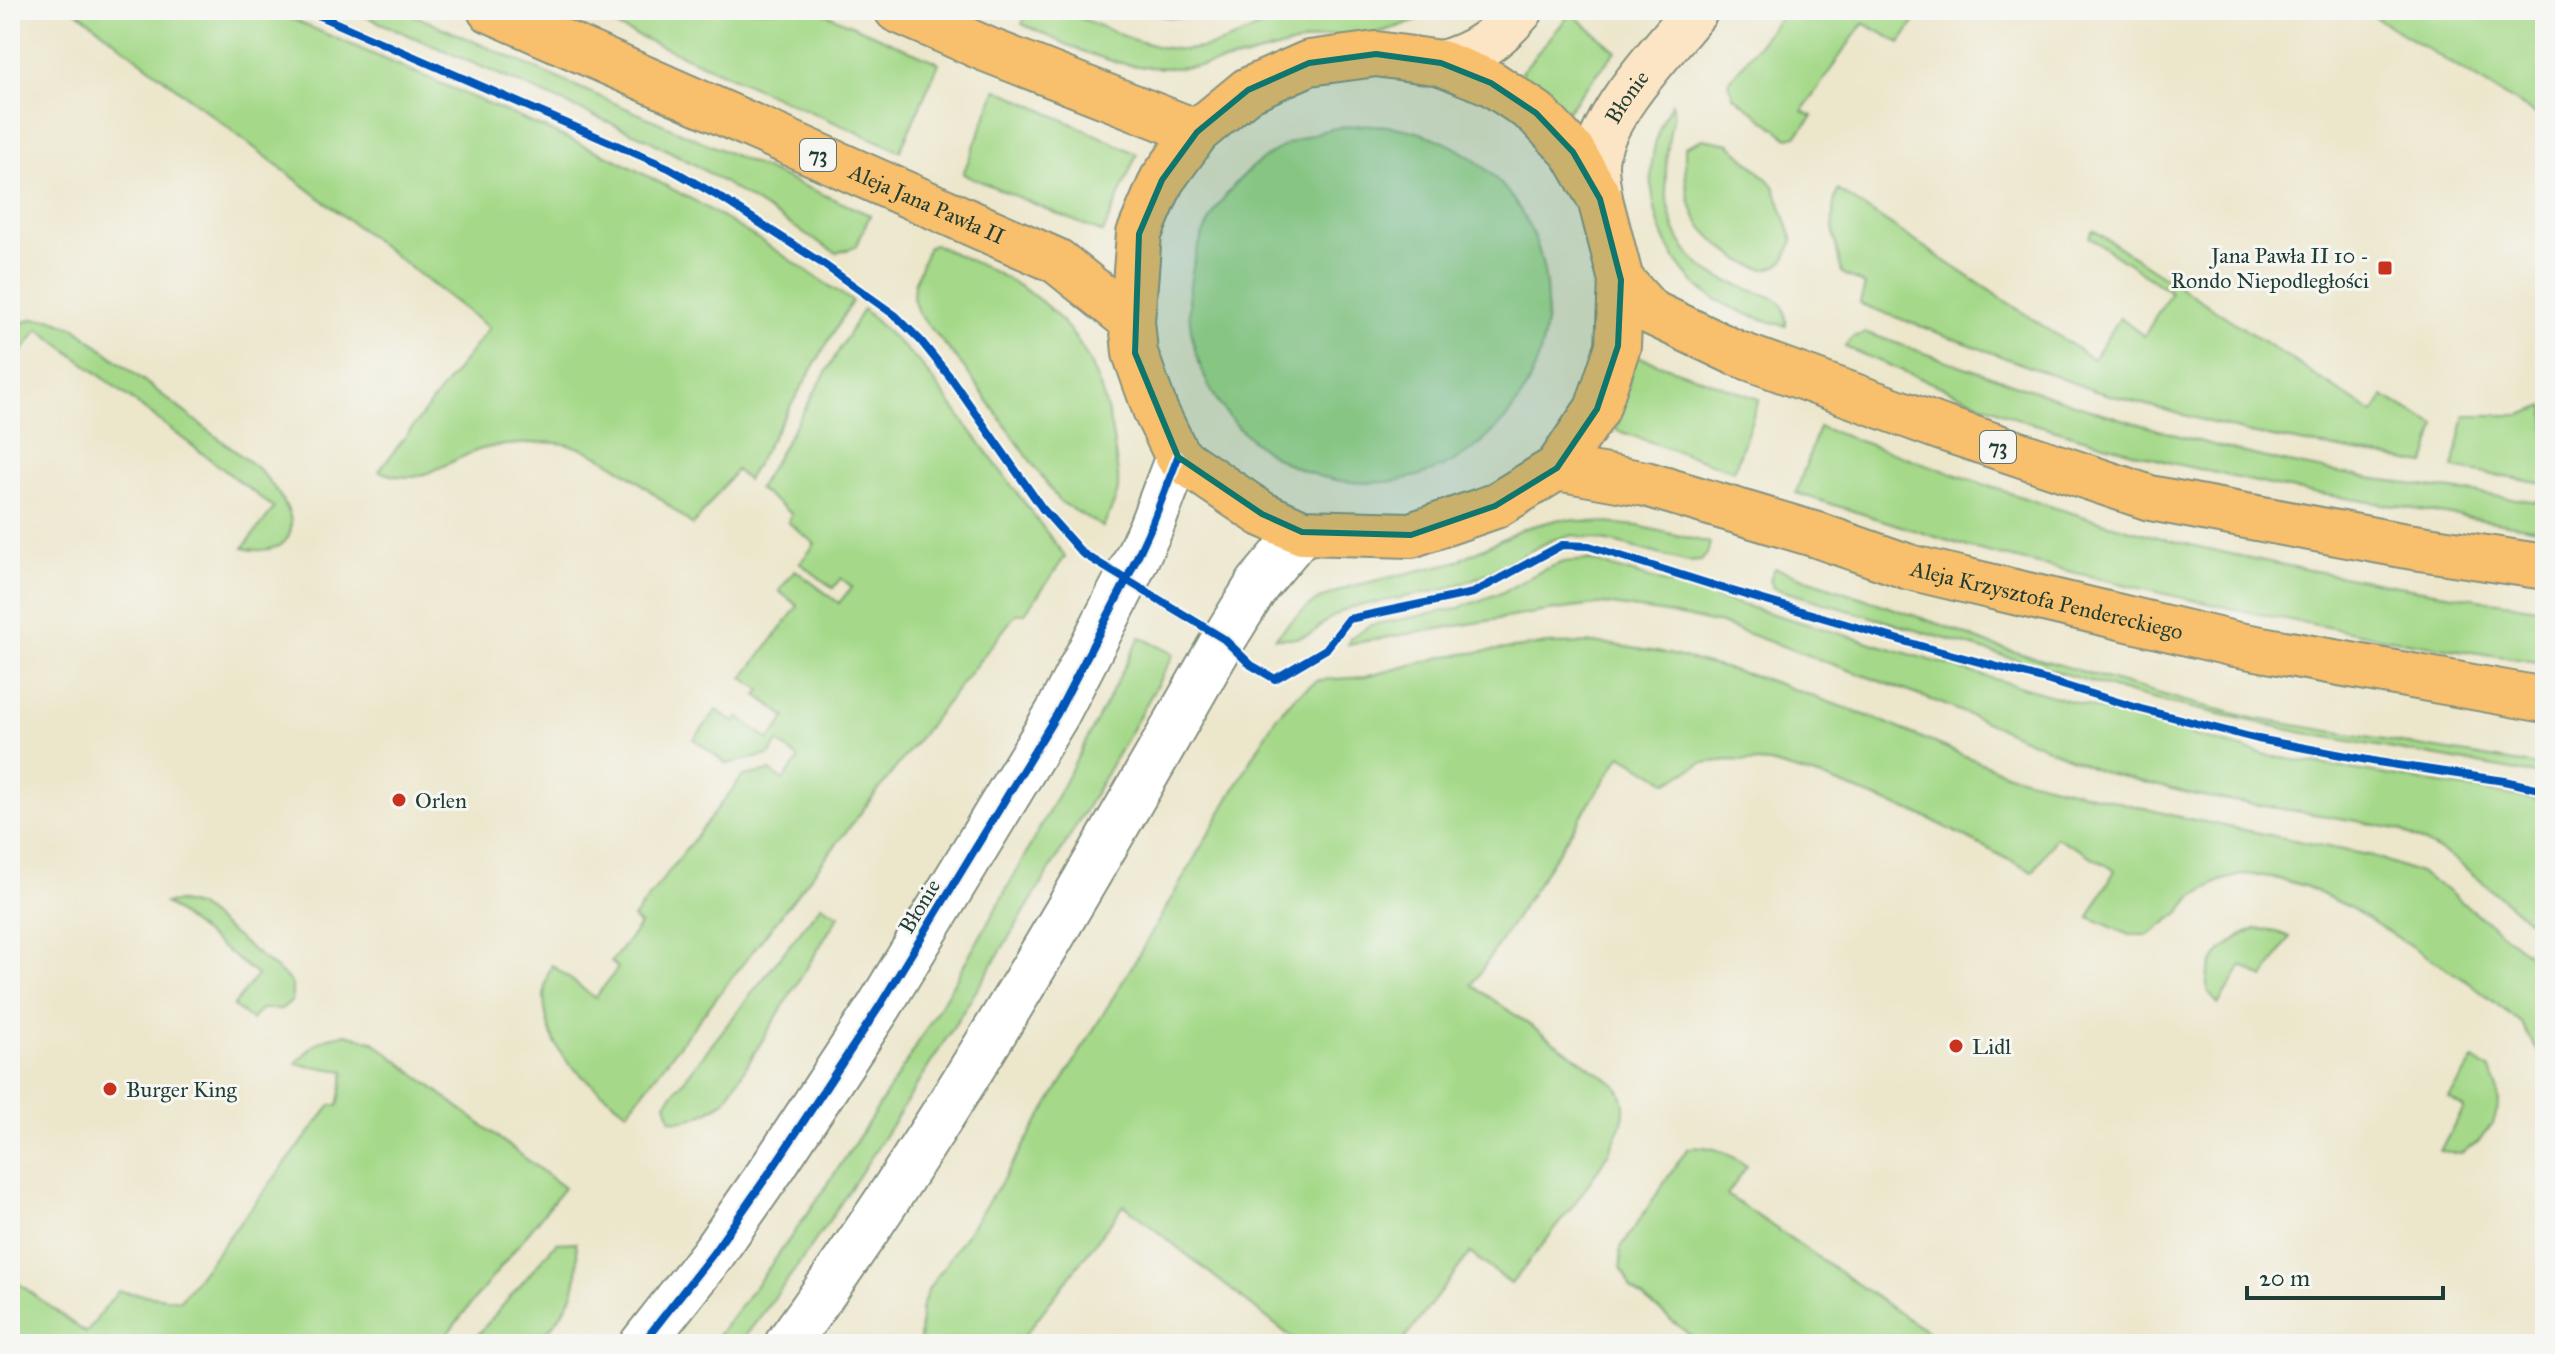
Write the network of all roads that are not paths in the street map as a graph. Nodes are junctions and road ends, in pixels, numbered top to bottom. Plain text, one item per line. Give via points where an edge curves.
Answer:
1 (490, 10) edge
2 (897, 10) edge
3 (1521, 10) edge
4 (1696, 10) edge
5 (1441, 63) junction
6 (1197, 132) junction
7 (1600, 199) junction
8 (1621, 280) junction
9 (1132, 321) junction
10 (1178, 457) junction
11 (1557, 468) junction
12 (1302, 532) junction
13 (2545, 567) edge
14 (2545, 700) edge
15 (642, 1344) edge
16 (787, 1344) edge

1 - 9 main road, Aleja Jana Pawła II / 73 via 1057,261
2 - 6 main road
3 - 5 main road via 1474,52
4 - 7 main road, Błonie via 1605,128 1595,158
5 - 6 main road, 73 via 1376,54 1309,63 1248,90
5 - 7 main road, 73 via 1491,83 1536,113 1573,152
6 - 9 main road, 73 via 1162,180 1139,234
7 - 8 main road, 73
8 - 11 main road, 73 via 1618,346 1597,409
8 - 13 main road, 73 via 1650,312 1736,353 2150,498
9 - 10 main road, 73 via 1135,353
10 - 12 main road, 73 via 1262,514
10 - 15 street, Błonie via 1127,579 1049,727 879,1007 712,1255
11 - 12 main road, 73 via 1495,506 1411,535
11 - 14 main road, Aleja Krzysztofa Pendereckiego via 1646,484 1909,567 2203,637
12 - 16 street via 1258,584 1224,639 908,1171

